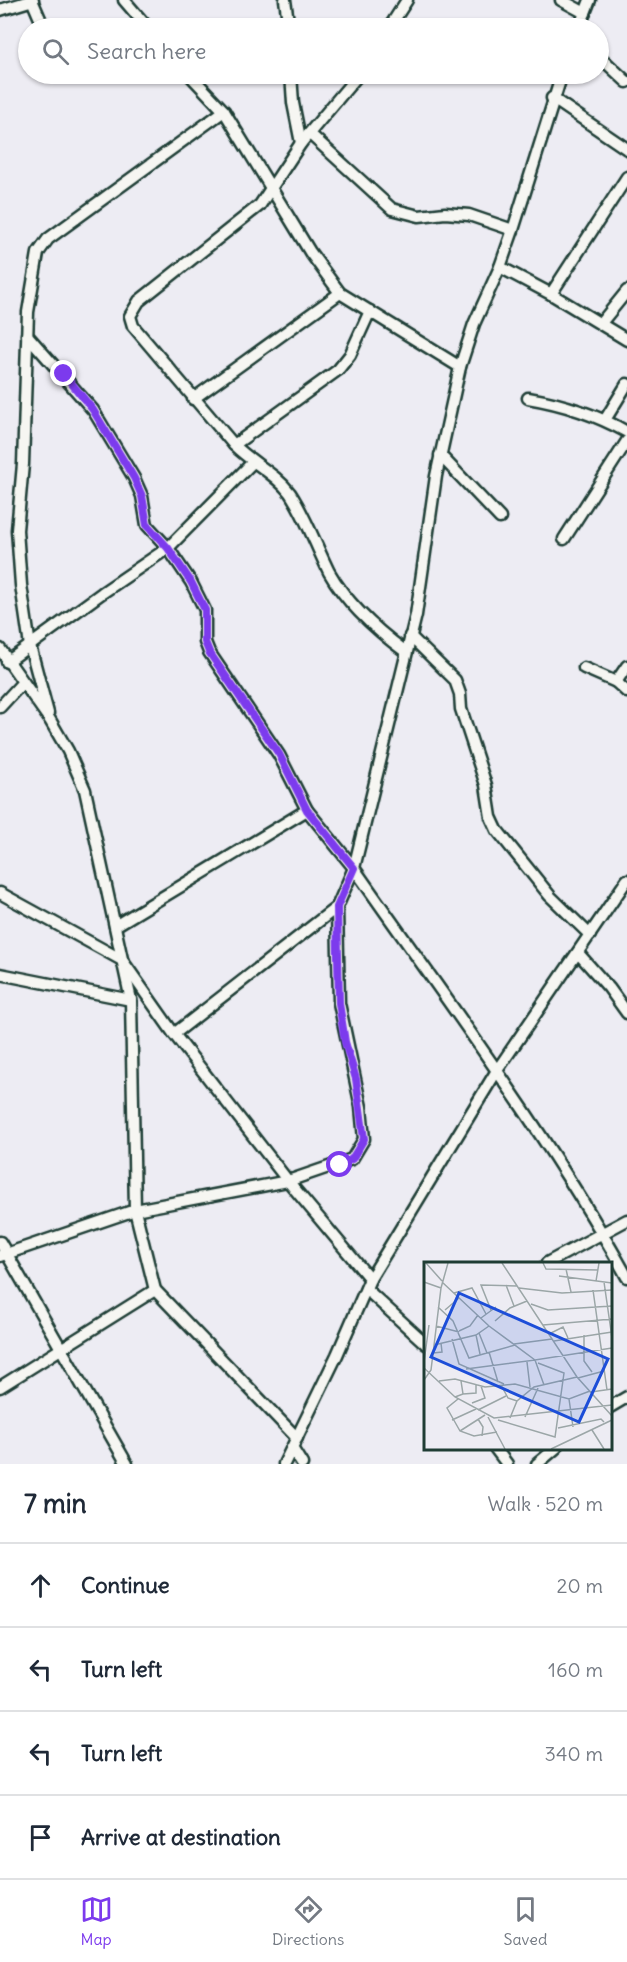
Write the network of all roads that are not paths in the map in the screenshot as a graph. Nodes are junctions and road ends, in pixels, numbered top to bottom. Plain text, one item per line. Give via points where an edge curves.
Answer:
1 (32, 0) edge
2 (124, 0) edge
3 (285, 0) edge
4 (407, 0) edge
5 (561, 0) edge
6 (590, 0) edge
7 (0, 10) edge
8 (585, 13) junction
9 (40, 18) edge
10 (139, 18) edge
11 (288, 18) edge
12 (395, 18) edge
13 (583, 18) edge
14 (609, 66) edge
15 (627, 82) edge
16 (198, 84) edge
17 (292, 84) edge
18 (351, 84) edge
19 (558, 84) edge
20 (552, 98) junction
21 (224, 111) junction
22 (310, 134) junction
23 (301, 143) junction
24 (627, 149) edge
25 (627, 177) edge
26 (271, 187) junction
27 (513, 230) junction
28 (500, 267) junction
29 (627, 291) edge
30 (340, 293) junction
31 (551, 294) junction
32 (370, 311) junction
33 (601, 323) junction
34 (27, 335) junction
35 (627, 340) edge
36 (460, 367) junction
37 (627, 384) edge
38 (528, 398) dead end
39 (193, 399) junction
40 (605, 420) junction
41 (627, 432) edge
42 (627, 441) edge
43 (234, 445) junction
44 (440, 455) junction
45 (252, 463) junction
46 (500, 518) dead end
47 (564, 539) dead end
48 (168, 548) junction
49 (410, 636) junction
50 (30, 646) junction
51 (0, 649) edge
52 (406, 652) junction
53 (7, 662) junction
54 (627, 666) edge
55 (584, 668) dead end
56 (23, 682) junction
57 (616, 682) junction
58 (627, 692) edge
59 (0, 707) edge
60 (50, 720) junction
61 (307, 810) junction
62 (354, 868) junction
63 (625, 886) edge
64 (0, 893) edge
65 (337, 907) junction
66 (115, 926) junction
67 (590, 935) junction
68 (578, 953) junction
69 (122, 960) junction
70 (0, 974) edge
71 (131, 1000) junction
72 (627, 1013) edge
73 (174, 1034) junction
74 (496, 1072) junction
75 (288, 1181) junction
76 (135, 1210) junction
77 (627, 1221) edge
78 (602, 1232) junction
79 (0, 1242) edge
80 (3, 1255) edge
81 (549, 1262) edge
82 (627, 1277) edge
83 (368, 1284) junction
84 (154, 1290) junction
85 (424, 1342) edge
86 (61, 1349) junction
87 (0, 1387) edge
88 (627, 1397) edge
89 (612, 1406) edge
90 (294, 1443) junction
91 (496, 1449) edge
92 (555, 1449) edge
93 (128, 1464) edge
94 (284, 1464) edge
95 (302, 1464) edge
96 (507, 1464) edge
97 (537, 1464) edge

1 - 7 street
1 - 9 street
2 - 10 street
3 - 11 street
4 - 12 street
5 - 8 street
6 - 8 street
8 - 13 street
14 - 15 street
16 - 21 street
17 - 23 street
18 - 22 street
19 - 20 street
20 - 24 street
20 - 27 street
21 - 26 street
21 - 34 street via 48,239 38,253
22 - 23 street
22 - 27 street via 392,209 419,216 469,215
23 - 26 street
25 - 31 street
26 - 30 street
26 - 39 street via 244,221 132,309 133,326
27 - 28 street
28 - 31 street
28 - 36 street
29 - 33 street
30 - 32 street
30 - 39 street
31 - 33 street
32 - 36 street
32 - 43 street via 350,355 338,370
33 - 35 street
34 - 48 street via 93,410 140,489 147,525
34 - 50 street via 17,530
36 - 44 street
37 - 40 street
38 - 40 street via 566,405
39 - 43 street
40 - 41 street
42 - 47 street
43 - 45 street
44 - 46 street
44 - 49 street
45 - 48 street
45 - 52 street via 273,474 290,493 331,574 359,611
48 - 50 street
48 - 61 street via 205,610 205,642 209,652 279,754
49 - 52 street
49 - 67 street via 454,680 497,830 550,896
50 - 53 street
50 - 60 street
51 - 53 street
52 - 62 street
53 - 56 street
54 - 57 street
55 - 57 street
56 - 59 street
56 - 60 street
57 - 58 street
60 - 66 street via 84,790
61 - 62 street
61 - 66 street
62 - 65 street
62 - 74 street
63 - 67 street
64 - 69 street
65 - 73 street
65 - 75 street via 339,1003 364,1139 352,1159
66 - 69 street
67 - 68 street
68 - 72 street
68 - 74 street
69 - 71 street
69 - 73 street
70 - 71 street
71 - 76 street
73 - 75 street
74 - 78 street
74 - 83 street
75 - 76 street
75 - 83 street
76 - 80 street
76 - 84 street
77 - 78 street
78 - 81 street
78 - 82 street
79 - 80 street
80 - 86 street
83 - 85 street
83 - 90 street
84 - 86 street
84 - 90 street
86 - 87 street
86 - 93 street
88 - 89 street
90 - 94 street
90 - 95 street
91 - 96 street
92 - 97 street

